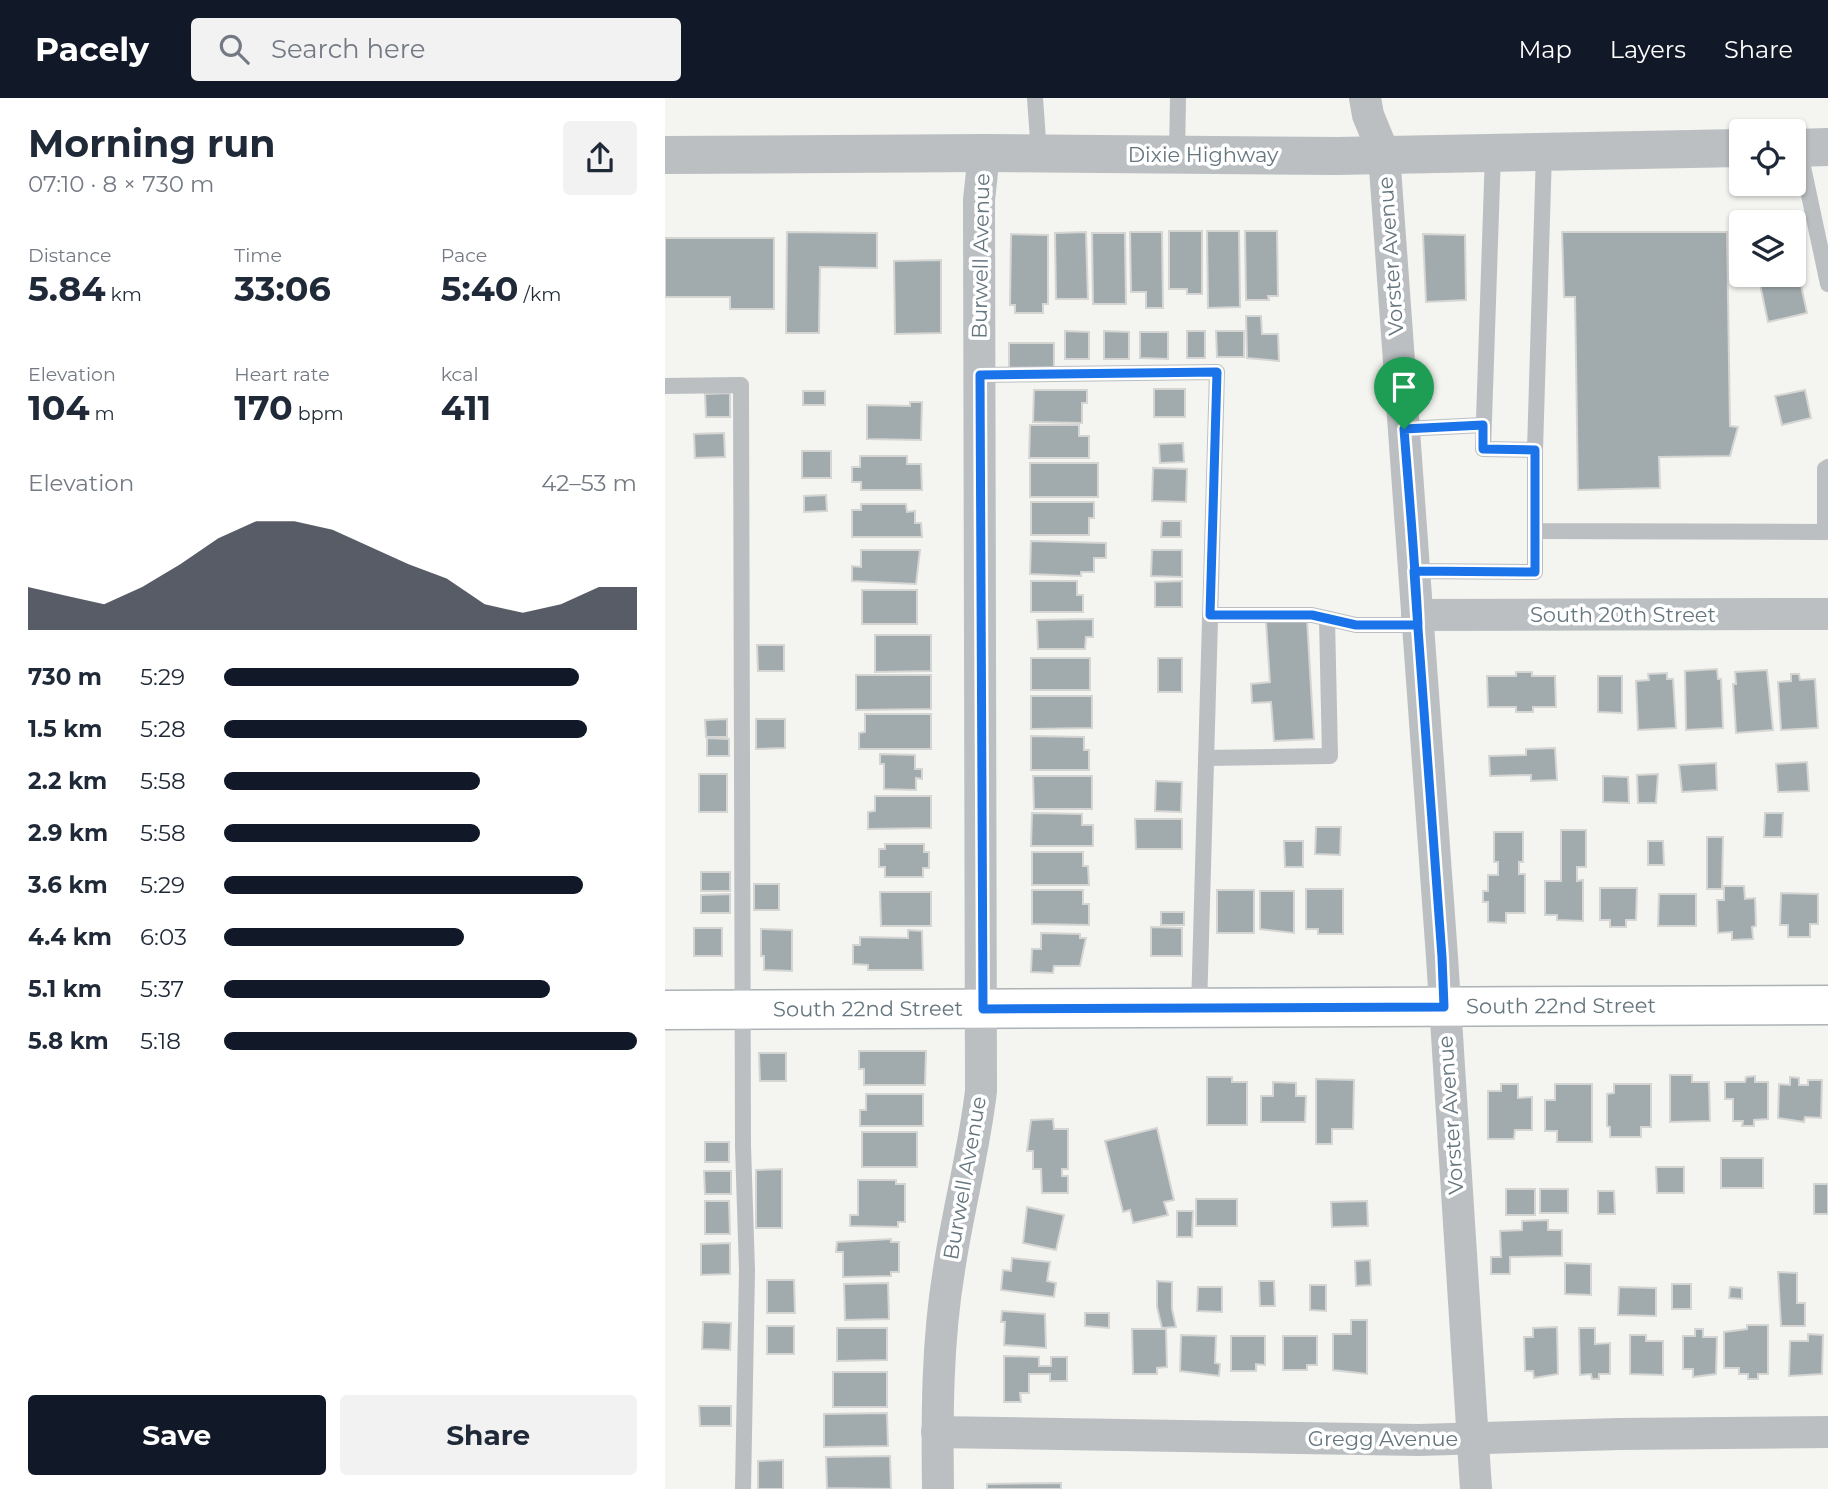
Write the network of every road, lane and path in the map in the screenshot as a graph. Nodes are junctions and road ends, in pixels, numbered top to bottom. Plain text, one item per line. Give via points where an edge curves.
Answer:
1 (1035, 98) edge
2 (1178, 98) edge
3 (1365, 98) edge
4 (1729, 148) edge
5 (1807, 148) edge
6 (1544, 150) junction
7 (1493, 151) junction
8 (984, 153) junction
9 (1039, 154) junction
10 (1384, 154) junction
11 (665, 155) edge
12 (1177, 155) junction
13 (1828, 284) edge
14 (980, 375) junction
15 (665, 386) edge
16 (1483, 425) junction
17 (1404, 429) junction
18 (1535, 450) junction
19 (1828, 467) edge
20 (1535, 531) junction
21 (1414, 571) junction
22 (1828, 614) edge
23 (1210, 615) junction
24 (1327, 619) junction
25 (1418, 620) junction
26 (1206, 758) junction
27 (1828, 1005) edge
28 (1444, 1007) junction
29 (983, 1009) junction
30 (1199, 1009) junction
31 (665, 1010) edge
32 (744, 1010) junction
33 (937, 1432) junction
34 (1828, 1432) edge
35 (1472, 1440) junction
36 (743, 1489) edge
37 (938, 1489) edge
38 (1476, 1489) edge

1 - 9 lane
2 - 12 lane
3 - 10 street, Vorster Avenue
4 - 6 street, Dixie Highway
5 - 13 lane
6 - 7 street, Dixie Highway
6 - 18 lane
7 - 10 street, Dixie Highway
7 - 16 lane
8 - 9 street, Dixie Highway
8 - 11 street, Dixie Highway
8 - 14 street, Burwell Avenue via 979,200
9 - 12 street, Dixie Highway
10 - 12 street, Dixie Highway
10 - 17 street, Vorster Avenue
14 - 23 lane via 1217,372
14 - 29 street, Burwell Avenue
15 - 32 lane via 741,385
16 - 17 lane
16 - 18 lane via 1483,449
17 - 21 street, Vorster Avenue
18 - 20 lane
19 - 20 lane via 1825,532
20 - 21 lane via 1535,572
21 - 25 street, Vorster Avenue
22 - 25 street, South 20th Street
23 - 24 lane
23 - 26 lane
24 - 25 lane via 1356,625
24 - 26 lane via 1330,757
25 - 28 street, Vorster Avenue
26 - 30 lane
27 - 28 main road, South 22nd Street
28 - 30 main road, South 22nd Street
28 - 35 street, Vorster Avenue
29 - 30 main road, South 22nd Street
29 - 32 main road, South 22nd Street
29 - 33 street, Burwell Avenue via 981,1091 949,1269 939,1356
31 - 32 main road, South 22nd Street
32 - 36 lane via 747,1270
33 - 35 street, Gregg Avenue
33 - 37 street, Burwell Avenue
34 - 35 street, Gregg Avenue
35 - 38 street, Vorster Avenue

